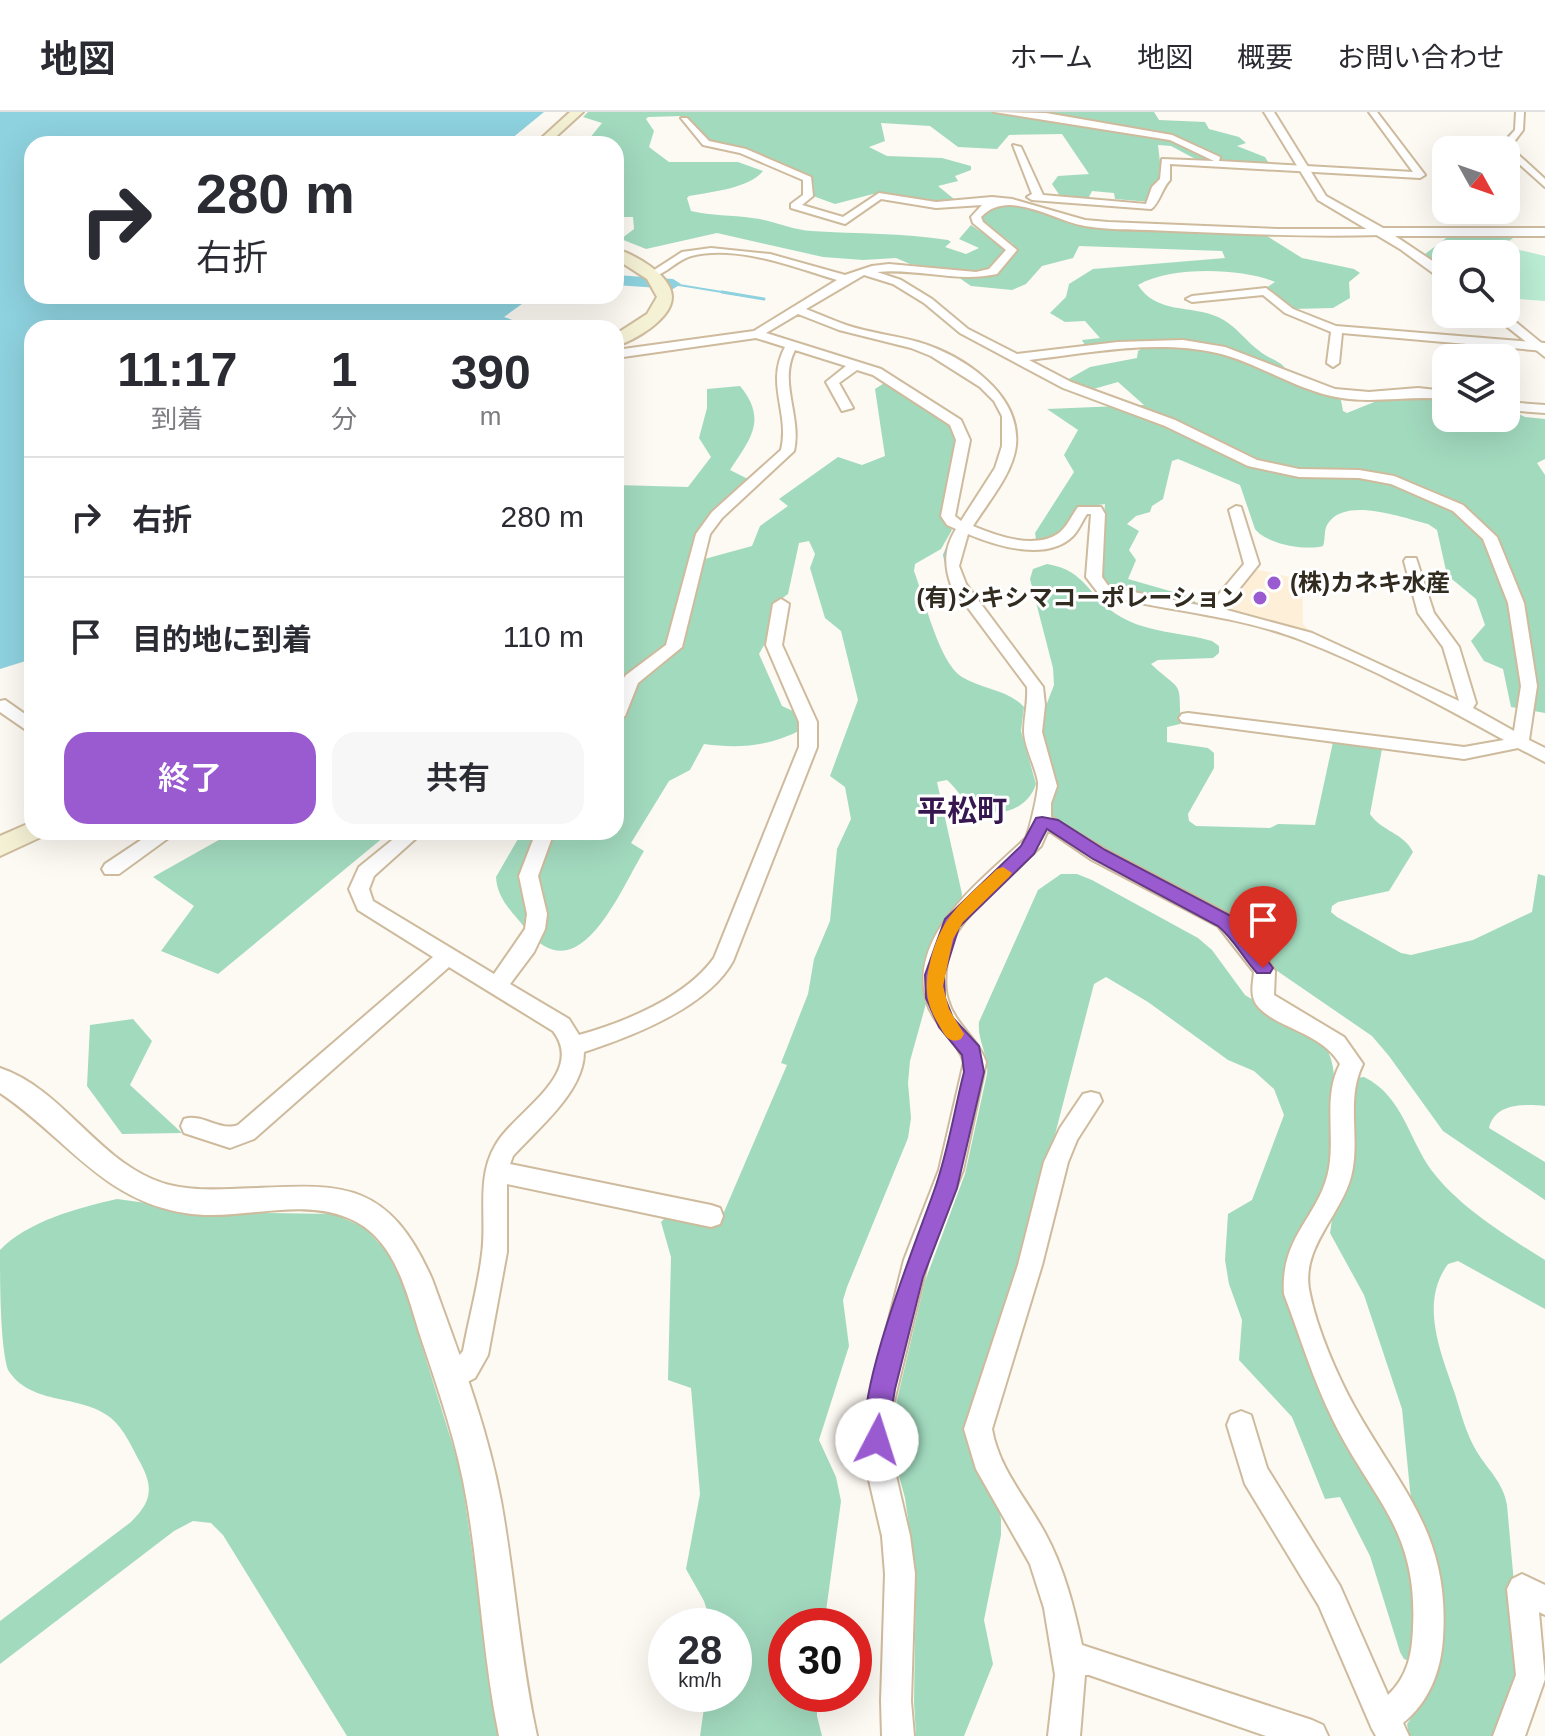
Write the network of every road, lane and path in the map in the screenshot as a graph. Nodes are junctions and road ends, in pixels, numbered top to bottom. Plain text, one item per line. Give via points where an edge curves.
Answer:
1 (577, 112) edge
2 (998, 112) edge
3 (1269, 112) edge
4 (1373, 112) edge
5 (1520, 112) edge
6 (684, 120) dead end
7 (550, 136) edge
8 (1016, 147) dead end
9 (1302, 169) junction
10 (1545, 184) edge
11 (1039, 198) junction
12 (1014, 200) junction
13 (1380, 232) junction
14 (1545, 232) edge
15 (624, 258) edge
16 (1432, 266) edge
17 (864, 271) junction
18 (846, 279) junction
19 (659, 280) junction
20 (1192, 299) dead end
21 (799, 310) junction
22 (1516, 328) edge
23 (1337, 329) junction
24 (757, 334) junction
25 (624, 336) edge
26 (791, 347) junction
27 (1543, 349) edge
28 (624, 353) edge
29 (1015, 358) junction
30 (1333, 363) dead end
31 (855, 365) junction
32 (1432, 394) edge
33 (1520, 407) edge
34 (847, 408) dead end
35 (1545, 409) edge
36 (1236, 510) dead end
37 (965, 529) junction
38 (1411, 561) dead end
39 (781, 604) dead end
40 (1215, 612) junction
41 (624, 692) edge
42 (3, 699) edge
43 (1463, 710) junction
44 (1188, 718) dead end
45 (24, 720) edge
46 (1517, 740) junction
47 (1545, 756) edge
48 (1042, 822) junction
49 (24, 835) edge
50 (156, 840) edge
51 (404, 840) edge
52 (541, 840) edge
53 (0, 847) edge
54 (112, 869) dead end
55 (448, 956) junction
56 (496, 985) junction
57 (573, 1045) junction
58 (0, 1079) edge
59 (1091, 1101) dead end
60 (192, 1126) dead end
61 (496, 1171) junction
62 (711, 1216) dead end
63 (450, 1378) junction
64 (1241, 1425) dead end
65 (1545, 1600) edge
66 (1069, 1660) junction
67 (1388, 1727) edge
68 (518, 1736) edge
69 (898, 1736) edge
70 (1064, 1736) edge
71 (1312, 1736) edge
72 (1509, 1736) edge

1 - 7 main road
2 - 9 street via 1161,135 1215,158
3 - 9 street
4 - 9 street via 1420,175
5 - 10 street via 1519,130 1505,147
6 - 12 street via 706,143 745,151 808,179 808,196 795,206 829,218 845,221 879,196 942,206
8 - 11 street
9 - 11 street via 1165,161 1165,180 1147,207
9 - 13 street via 1324,200
11 - 12 street
12 - 13 street via 1084,223 1276,233
12 - 17 street via 989,206 976,217 1011,247 993,272 899,266
13 - 14 street
13 - 16 street
15 - 19 main road
17 - 18 street
17 - 29 street via 897,282 964,331
18 - 19 street via 749,253 686,255
18 - 21 street
19 - 25 main road via 663,303 658,313
20 - 23 street via 1266,291 1289,311
21 - 24 street
21 - 37 street via 843,328 926,349 974,377 999,399 1010,424 1006,457
22 - 27 street
23 - 27 street
23 - 30 street
24 - 26 street
24 - 28 street
26 - 31 street
26 - 41 street via 780,386 791,435 787,451 703,534 677,642
29 - 32 street via 1183,344 1221,350 1333,393
29 - 46 street via 1253,463 1299,473 1394,480 1443,499 1471,517 1490,537 1519,616 1529,686 1522,737
31 - 34 street via 832,382
31 - 37 street via 883,375 960,428 963,440 948,516
33 - 35 street
36 - 40 street via 1252,564
37 - 40 street via 1041,544 1064,536 1083,510 1096,510 1098,586 1120,596
37 - 48 street via 952,556 954,576 1035,687 1033,732 1048,786
38 - 43 street via 1426,613 1453,654 1468,703
39 - 57 street via 774,645 808,722 808,747 723,961 700,988
40 - 43 street via 1314,639
42 - 45 street
43 - 46 street
44 - 46 street via 1464,753
46 - 47 street
48 - 67 street via 1231,926 1265,971 1265,1000 1340,1045 1352,1064 1344,1078 1344,1138 1337,1181 1300,1249 1294,1278 1343,1412 1402,1509 1426,1571 1424,1666
48 - 69 street via 1028,849 951,924 935,975 940,1010 975,1062 951,1170 916,1260 878,1414 880,1467 900,1574
49 - 53 main road
50 - 54 street
51 - 55 street via 366,872 360,898
52 - 56 street via 528,877 536,930
55 - 56 street
55 - 60 street via 239,1137
56 - 57 street via 561,1025
57 - 61 street via 566,1077 504,1150
58 - 63 street via 43,1109 115,1175 150,1193 193,1202 339,1202 375,1217 409,1261
59 - 66 street via 1056,1162 978,1429 986,1460 1043,1559
61 - 62 street
61 - 63 street via 496,1238 475,1355 466,1369
63 - 68 street via 483,1499
64 - 67 street via 1255,1474 1330,1596
65 - 72 street via 1522,1589 1531,1675
66 - 70 street
66 - 71 street via 1089,1660

